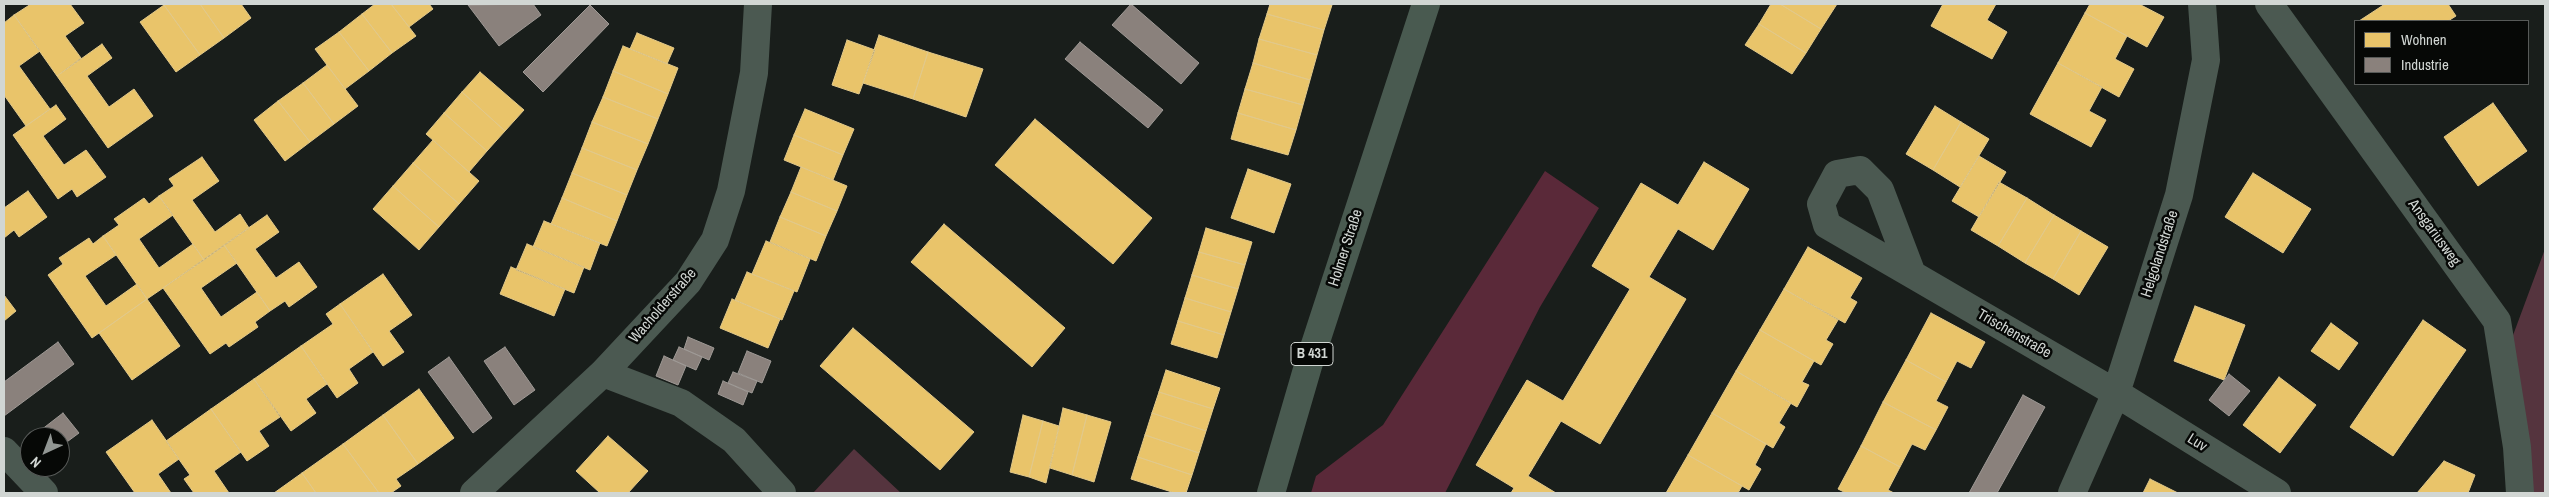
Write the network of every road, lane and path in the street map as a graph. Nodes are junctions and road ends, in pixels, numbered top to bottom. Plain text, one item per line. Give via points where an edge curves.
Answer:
1 (758, 4) edge
2 (1426, 4) edge
3 (2202, 4) edge
4 (2269, 4) edge
5 (1912, 274) dead end
6 (603, 373) junction
7 (2116, 393) junction
8 (4, 451) edge
9 (44, 493) edge
10 (474, 493) edge
11 (782, 493) edge
12 (1271, 493) edge
13 (2072, 493) edge
14 (2278, 493) edge
15 (2520, 493) edge

1 - 6 street, Wacholderstraße via 754,73 732,191 715,240 688,282
2 - 12 main road, Holmer Straße / B 431 via 1308,366
3 - 7 street, Helgolandstraße via 2206,60 2179,194
4 - 15 street, Ansgariusweg via 2497,321 2518,447
5 - 7 street, Trischenstraße
6 - 10 street, Wacholderstraße
6 - 11 street via 681,403 734,440
7 - 13 street, Helgolandstraße
7 - 14 street, Luv
8 - 9 street

